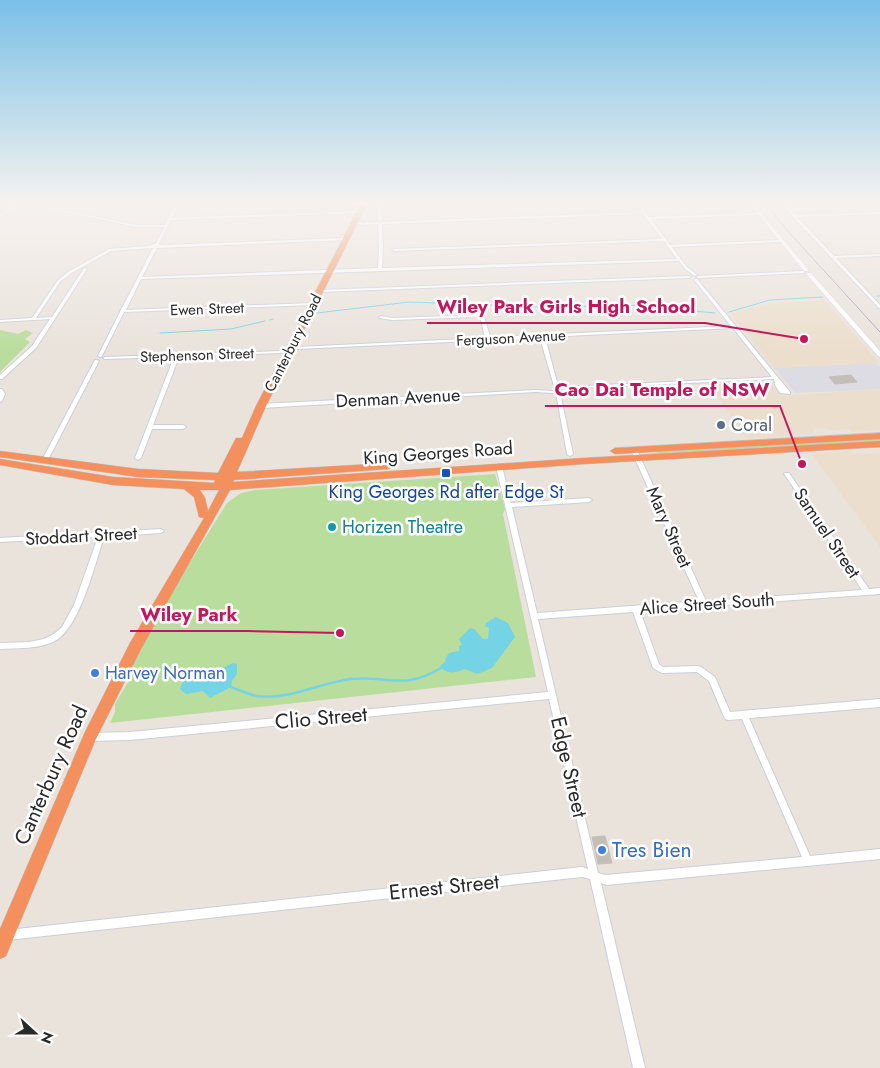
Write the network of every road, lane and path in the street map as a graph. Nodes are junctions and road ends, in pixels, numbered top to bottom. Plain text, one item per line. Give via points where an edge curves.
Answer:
1 (108, 252) edge
2 (153, 252) edge
3 (339, 252) edge
4 (380, 252) edge
5 (674, 252) edge
6 (789, 252) edge
7 (829, 252) edge
8 (880, 255) edge
9 (834, 257) junction
10 (680, 260) junction
11 (83, 267) junction
12 (380, 270) junction
13 (329, 271) junction
14 (806, 272) junction
15 (694, 277) junction
16 (140, 278) junction
17 (319, 291) junction
18 (311, 306) junction
19 (880, 307) edge
20 (122, 312) junction
21 (381, 317) dead end
22 (53, 318) junction
23 (32, 319) junction
24 (0, 321) edge
25 (734, 327) junction
26 (542, 336) junction
27 (488, 339) junction
28 (289, 350) junction
29 (880, 355) edge
30 (177, 356) junction
31 (101, 358) junction
32 (0, 378) edge
33 (556, 387) junction
34 (0, 390) edge
35 (0, 400) edge
36 (261, 406) junction
37 (151, 427) junction
38 (183, 427) dead end
39 (249, 431) junction
40 (880, 436) edge
41 (880, 444) edge
42 (0, 454) edge
43 (570, 454) junction
44 (636, 454) junction
45 (231, 456) junction
46 (138, 458) dead end
47 (45, 460) junction
48 (0, 462) edge
49 (499, 466) junction
50 (160, 474) junction
51 (787, 474) dead end
52 (267, 479) junction
53 (224, 482) junction
54 (184, 486) junction
55 (589, 500) dead end
56 (508, 505) junction
57 (216, 508) junction
58 (204, 514) junction
59 (161, 531) dead end
60 (102, 534) junction
61 (0, 540) edge
62 (880, 591) edge
63 (867, 592) junction
64 (704, 604) junction
65 (636, 609) junction
66 (534, 616) junction
67 (0, 646) edge
68 (135, 647) junction
69 (552, 694) junction
70 (880, 703) edge
71 (744, 714) junction
72 (90, 737) junction
73 (880, 854) edge
74 (808, 861) junction
75 (594, 877) junction
76 (3, 943) edge
77 (639, 1068) edge

1 - 11 street
2 - 16 street
3 - 13 highway, Canterbury Road
4 - 12 street
5 - 10 street
6 - 14 street
7 - 9 street
8 - 9 street
9 - 19 street
10 - 12 street
10 - 15 street
11 - 22 street
11 - 23 street via 59,281
12 - 13 street
13 - 16 street
13 - 17 highway, Canterbury Road
14 - 15 street
14 - 29 street
15 - 17 street
15 - 25 street
16 - 20 street
17 - 18 highway, Canterbury Road
18 - 20 street, Ewen Street
18 - 28 highway, Canterbury Road
20 - 31 street
21 - 27 street via 479,316 483,319
22 - 23 street
22 - 32 street via 34,347
23 - 24 street
25 - 26 street, Ferguson Avenue
25 - 33 street, Denman Avenue via 776,379 574,389
26 - 27 street, Ferguson Avenue
26 - 33 street
27 - 28 street, Ferguson Avenue
28 - 30 street, Stephenson Street
28 - 36 highway, Canterbury Road
30 - 31 street, Stephenson Street
30 - 37 street
31 - 47 street
33 - 36 street, Denman Avenue
33 - 43 street
34 - 35 street via 3,394
36 - 39 highway, Canterbury Road
37 - 38 street
37 - 46 street
39 - 45 highway, Canterbury Road via 239,440
39 - 52 highway via 245,462
39 - 53 highway, Canterbury Road
40 - 44 highway, King Georges Road
41 - 44 highway, King Georges Road
42 - 47 highway, King Georges Road
43 - 44 highway, King Georges Road
43 - 52 highway, King Georges Road
44 - 49 highway, King Georges Road
44 - 64 street, Mary Street
45 - 50 highway via 209,470
45 - 53 highway, Canterbury Road
47 - 50 highway, King Georges Road
48 - 54 highway, King Georges Road via 113,480
49 - 52 highway, King Georges Road
49 - 56 street, Edge Street
50 - 53 highway, King Georges Road
51 - 63 street, Samuel Street
52 - 53 highway, King Georges Road
52 - 57 highway via 233,494
53 - 54 highway, King Georges Road
53 - 57 highway, Canterbury Road
53 - 58 highway, Canterbury Road
54 - 58 highway via 199,493
55 - 56 street
56 - 66 street, Edge Street
57 - 68 highway, Canterbury Road
58 - 68 highway, Canterbury Road via 152,604
59 - 60 street, Stoddart Street
60 - 61 street, Stoddart Street
60 - 67 street via 69,625 57,636 41,643
62 - 63 street, Alice Street South
63 - 64 street, Alice Street South
64 - 65 street, Alice Street South
65 - 66 street, Alice Street South
65 - 71 street via 656,666 662,670 698,669 712,679 728,716
66 - 69 street, Edge Street
68 - 72 highway, Canterbury Road
69 - 72 street, Clio Street via 130,736
69 - 75 street, Edge Street
70 - 71 street
71 - 74 street
72 - 76 highway, Canterbury Road
73 - 74 street, Ernest Street
74 - 75 street, Ernest Street via 606,880
75 - 76 street, Ernest Street via 582,872
75 - 77 street, Edge Street

